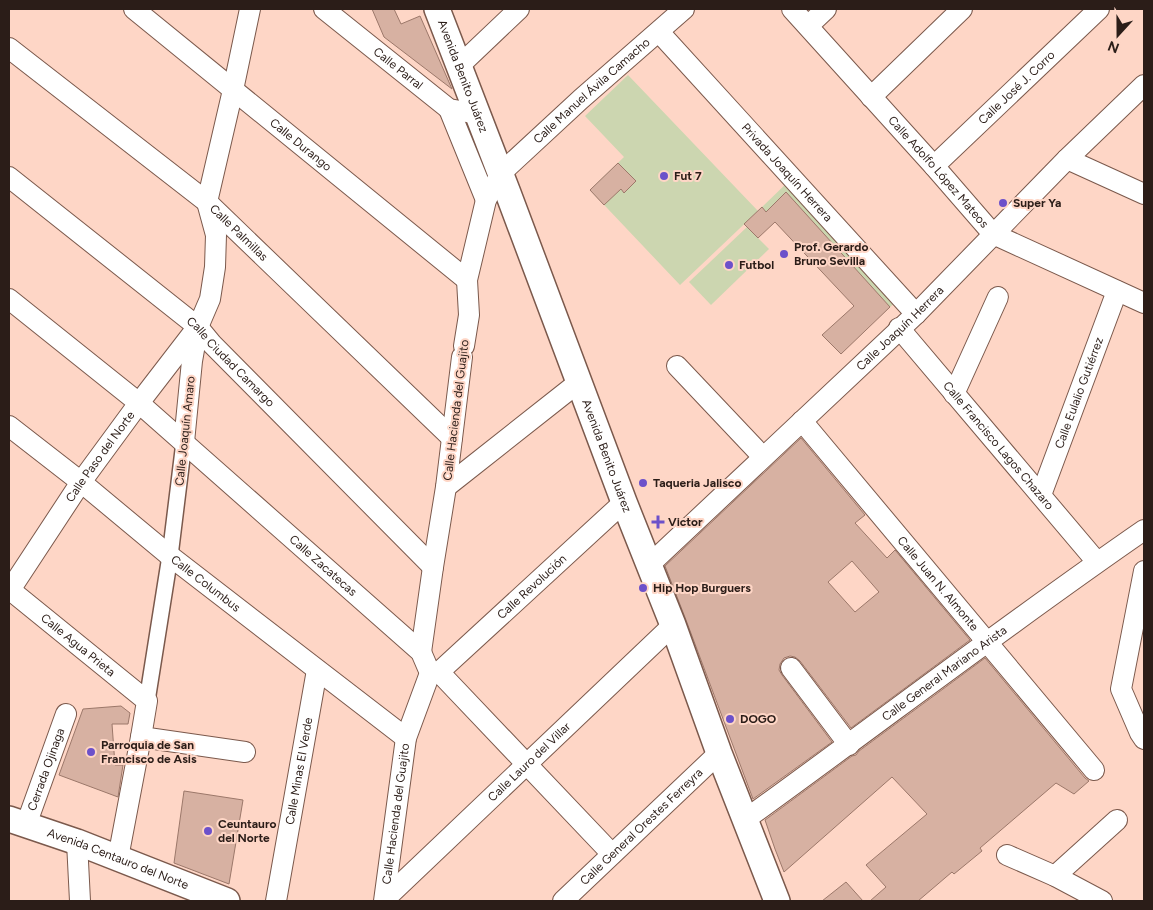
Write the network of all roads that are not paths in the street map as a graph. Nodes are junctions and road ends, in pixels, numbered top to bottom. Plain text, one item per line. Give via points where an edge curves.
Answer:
1 (134, 9) edge
2 (250, 9) edge
3 (324, 9) edge
4 (437, 9) edge
5 (519, 9) edge
6 (684, 9) edge
7 (792, 9) edge
8 (826, 9) edge
9 (962, 9) edge
10 (1099, 9) edge
11 (808, 26) junction
12 (659, 32) junction
13 (9, 48) edge
14 (459, 66) junction
15 (1144, 85) edge
16 (233, 90) junction
17 (871, 97) junction
18 (449, 109) junction
19 (478, 114) junction
20 (1067, 159) junction
21 (934, 166) junction
22 (501, 173) junction
23 (9, 176) edge
24 (1144, 194) edge
25 (486, 200) junction
26 (207, 202) junction
27 (993, 234) junction
28 (467, 280) junction
29 (1117, 291) junction
30 (998, 297) dead end
31 (9, 299) edge
32 (1144, 303) edge
33 (916, 314) junction
34 (198, 327) junction
35 (899, 328) junction
36 (677, 366) dead end
37 (579, 382) junction
38 (954, 394) junction
39 (139, 403) junction
40 (802, 420) junction
41 (9, 426) edge
42 (452, 438) junction
43 (184, 442) junction
44 (763, 457) junction
45 (81, 482) junction
46 (446, 487) junction
47 (1041, 496) junction
48 (624, 502) junction
49 (1144, 530) edge
50 (170, 556) junction
51 (1097, 562) junction
52 (649, 565) junction
53 (433, 567) junction
54 (1144, 572) edge
55 (9, 589) edge
56 (673, 625) junction
57 (987, 642) junction
58 (421, 652) junction
59 (791, 668) dead end
60 (317, 670) junction
61 (435, 672) junction
62 (147, 701) junction
63 (66, 714) dead end
64 (141, 737) junction
65 (406, 738) junction
66 (1144, 739) edge
67 (849, 745) junction
68 (245, 752) dead end
69 (719, 753) junction
70 (527, 764) junction
71 (1094, 770) dead end
72 (746, 819) junction
73 (1117, 820) dead end
74 (18, 822) edge
75 (77, 842) junction
76 (612, 854) junction
77 (1007, 855) dead end
78 (118, 858) junction
79 (1055, 876) junction
80 (183, 892) edge
81 (772, 898) edge
82 (385, 900) edge
83 (80, 901) edge
84 (227, 901) edge
85 (276, 901) edge
86 (563, 901) edge
87 (1102, 901) edge

1 - 16 street, Calle Durango
2 - 16 street, Calle Joaquín Amaro
3 - 18 street, Calle Parral
4 - 14 street, Avenida Benito Juárez
5 - 14 street
6 - 12 street, Calle Manuel Ávila Camacho
7 - 11 street, Calle Adolfo López Mateos
8 - 11 street
9 - 17 street
10 - 21 street, Calle José J. Corro
11 - 17 street, Calle Adolfo López Mateos
12 - 22 street, Calle Manuel Ávila Camacho
12 - 33 street, Privada Joaquín Herrera
13 - 26 street, Calle Palmillas
14 - 19 street, Avenida Benito Juárez
15 - 20 street, Calle Joaquín Herrera
16 - 26 street, Calle Joaquín Amaro
16 - 28 street, Calle Durango
17 - 21 street, Calle Adolfo López Mateos
18 - 19 street, Calle Parral
18 - 25 street
19 - 22 street, Avenida Benito Juárez
20 - 24 street
20 - 27 street, Calle Joaquín Herrera
21 - 27 street, Calle Adolfo López Mateos
22 - 25 street, Calle Hacienda del Guajito
22 - 37 street, Avenida Benito Juárez
23 - 34 street, Calle Ciudad Camargo
25 - 28 street, Calle Hacienda del Guajito
26 - 34 street, Calle Joaquín Amaro via 216,235 215,267 210,299
26 - 42 street, Calle Palmillas
27 - 29 street, Calle Adolfo López Mateos
27 - 33 street, Calle Joaquín Herrera
28 - 42 street, Calle Hacienda del Guajito via 470,315
29 - 32 street, Calle Adolfo López Mateos
29 - 47 street, Calle Eulalio Gutiérrez
30 - 38 street
31 - 39 street, Calle Zacatecas
33 - 35 street, Calle Joaquín Herrera
34 - 39 street, Calle Paso del Norte
34 - 43 street, Calle Joaquín Amaro
34 - 53 street, Calle Ciudad Camargo
35 - 38 street, Calle Francisco Lagos Chazaro
35 - 40 street, Calle Joaquín Herrera
36 - 44 street
37 - 46 street
37 - 48 street, Avenida Benito Juárez
38 - 47 street, Calle Francisco Lagos Chazaro
39 - 43 street, Calle Zacatecas
39 - 45 street, Calle Paso del Norte
40 - 44 street, Calle Joaquín Herrera
40 - 57 street, Calle Juan N. Almonte
41 - 45 street, Calle Columbus
42 - 46 street, Calle Hacienda del Guajito
43 - 50 street, Calle Joaquín Amaro
43 - 58 street, Calle Zacatecas
44 - 52 street, Calle Joaquín Herrera
45 - 50 street, Calle Columbus
45 - 55 street, Calle Paso del Norte
46 - 53 street, Calle Hacienda del Guajito
47 - 51 street, Calle Francisco Lagos Chazaro
48 - 52 street, Avenida Benito Juárez
48 - 61 street, Calle Revolución
49 - 51 street, Calle General Mariano Arista
50 - 60 street, Calle Columbus
50 - 62 street, Calle Joaquín Amaro
51 - 57 street, Calle General Mariano Arista
52 - 56 street, Avenida Benito Juárez
53 - 58 street, Calle Hacienda del Guajito
54 - 66 street via 1120,689
55 - 62 street, Calle Agua Prieta
56 - 69 street, Avenida Benito Juárez
56 - 70 street, Calle Lauro del Villar
57 - 67 street, Calle General Mariano Arista
57 - 71 street, Calle Juan N. Almonte
58 - 61 street, Calle Zacatecas
59 - 67 street
60 - 65 street, Calle Columbus
60 - 85 street, Calle Minas El Verde
61 - 65 street, Calle Hacienda del Guajito
61 - 70 street, Calle Zacatecas
62 - 64 street, Calle Joaquín Amaro
63 - 74 street, Cerrada Ojinaga
64 - 68 street
64 - 78 street, Calle Joaquín Amaro
65 - 82 street, Calle Hacienda del Guajito
67 - 72 street, Calle General Mariano Arista
69 - 72 street, Avenida Benito Juárez
69 - 76 street, Calle General Orestes Ferreyra
70 - 76 street, Calle Zacatecas
70 - 82 street, Calle Lauro del Villar
72 - 81 street, Avenida Benito Juárez
73 - 79 street
74 - 75 street, Avenida Centauro del Norte
75 - 78 street, Avenida Centauro del Norte
75 - 83 street
76 - 86 street, Calle General Orestes Ferreyra
77 - 79 street
78 - 80 street, Avenida Centauro del Norte
79 - 87 street
80 - 84 street, Avenida Centauro del Norte

